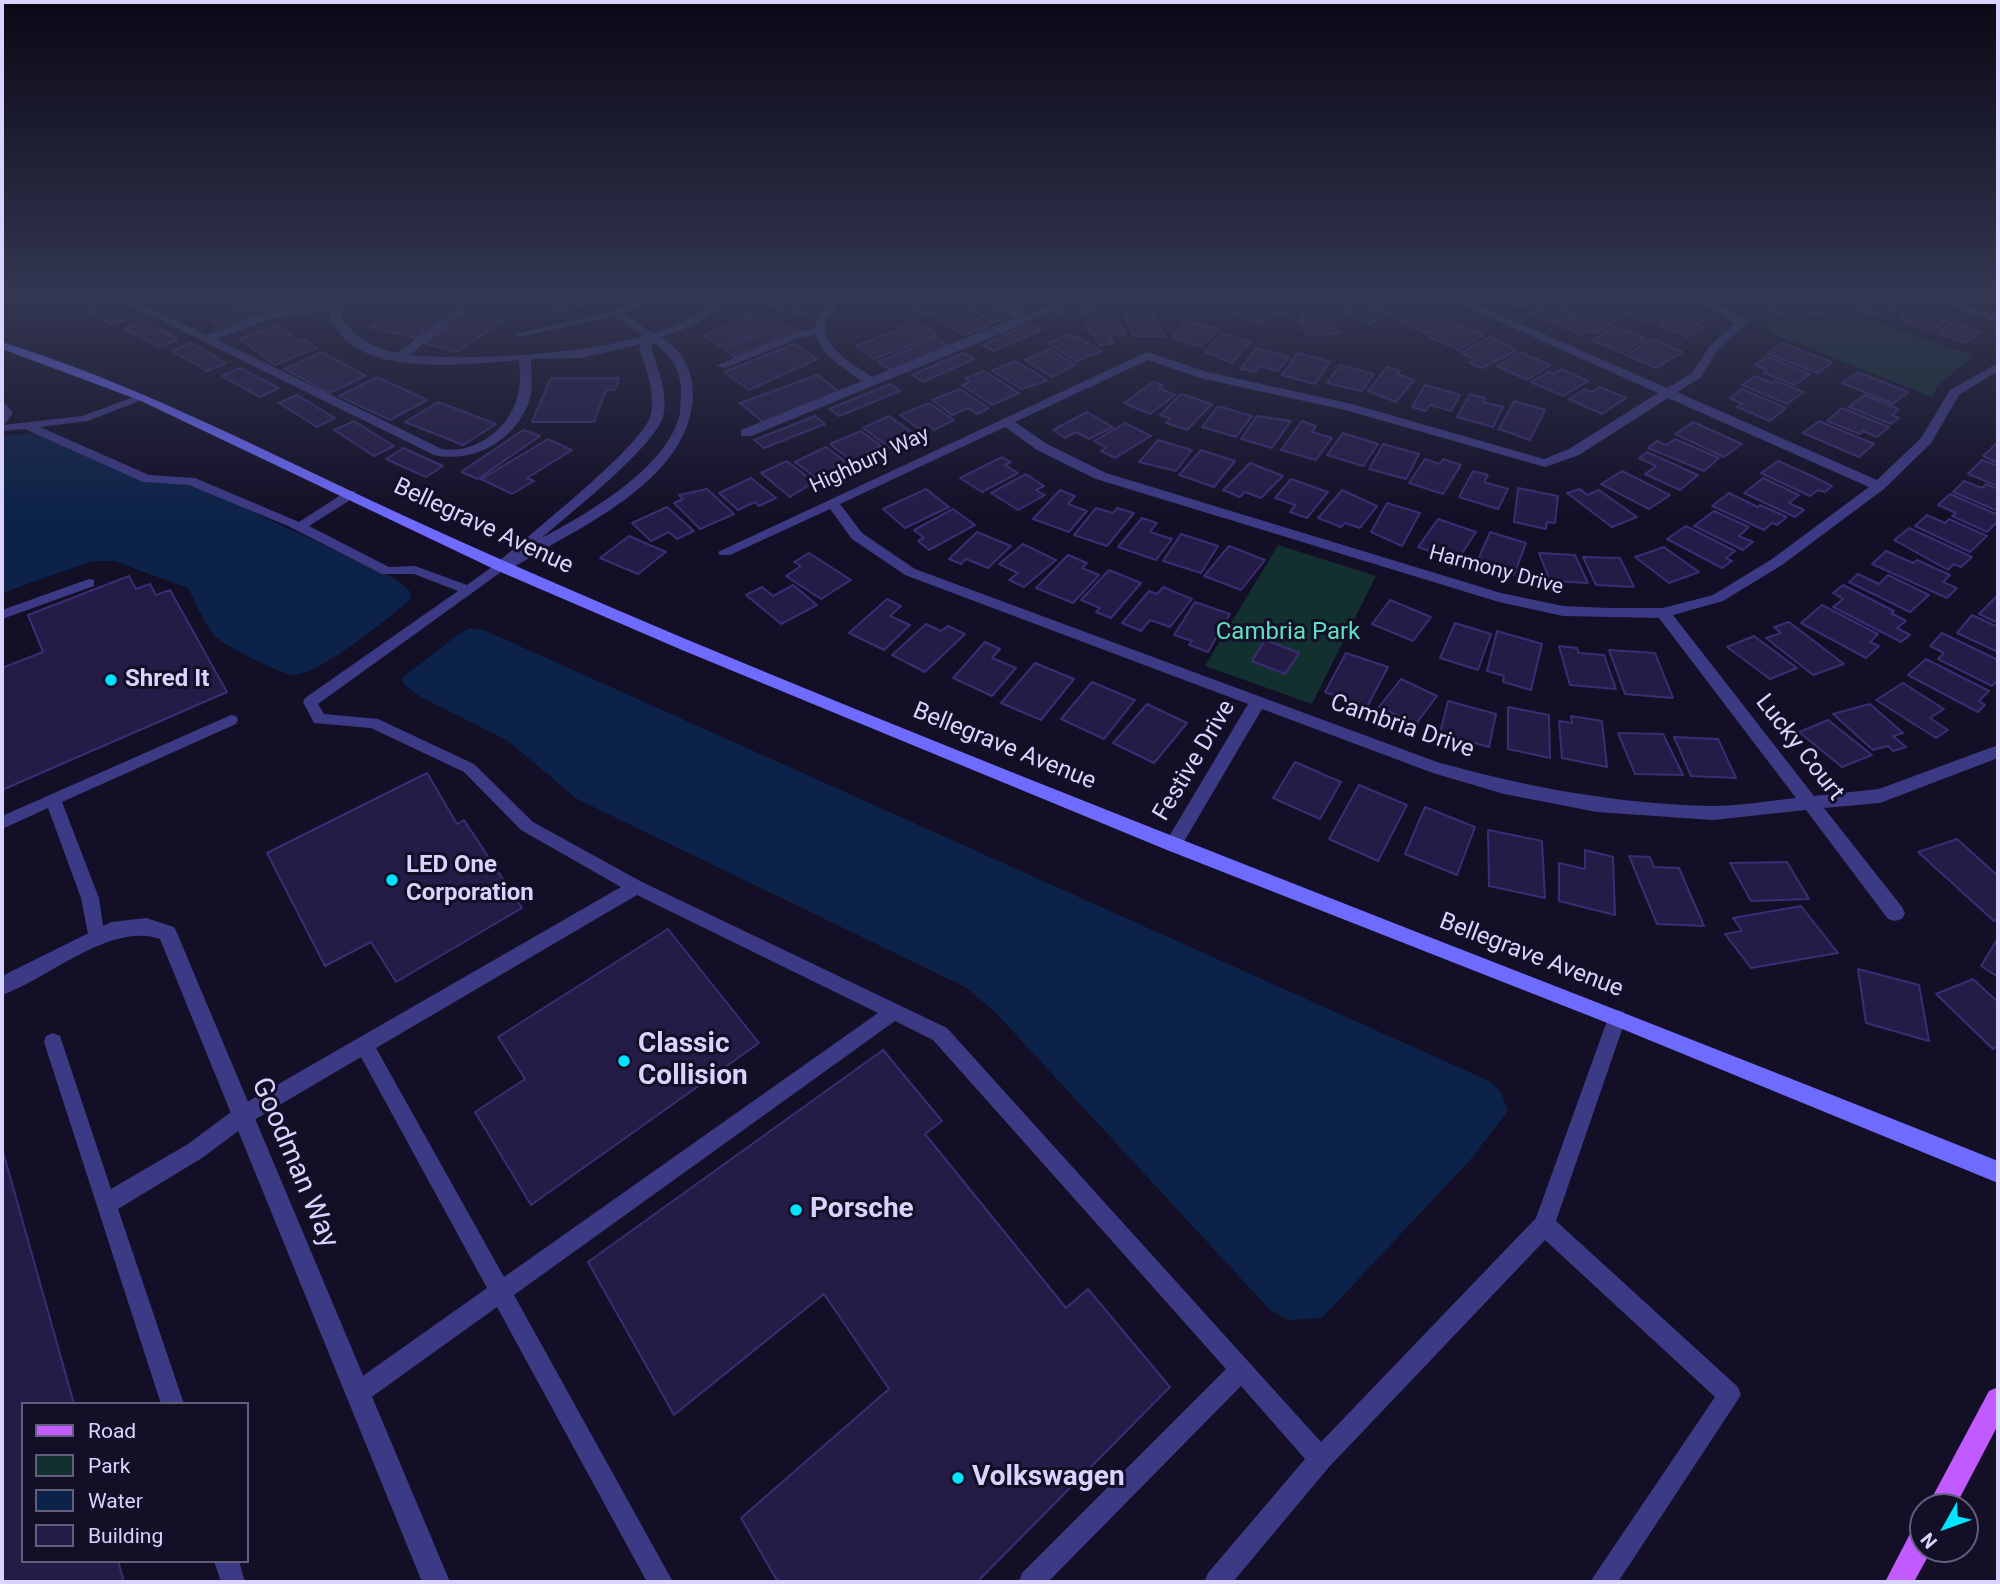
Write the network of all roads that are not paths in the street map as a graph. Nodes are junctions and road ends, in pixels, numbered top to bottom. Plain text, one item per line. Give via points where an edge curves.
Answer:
1 (78, 373) edge
2 (276, 373) edge
3 (524, 373) edge
4 (654, 373) edge
5 (685, 373) edge
6 (859, 373) edge
7 (894, 373) edge
8 (1110, 373) edge
9 (1198, 373) edge
10 (1623, 373) edge
11 (1697, 373) edge
12 (1984, 373) edge
13 (1978, 376) junction
14 (872, 382) junction
15 (1998, 384) edge
16 (1669, 393) junction
17 (143, 397) junction
18 (2, 406) edge
19 (655, 418) junction
20 (685, 419) junction
21 (2, 421) edge
22 (1006, 421) junction
23 (27, 426) junction
24 (2, 428) edge
25 (746, 433) dead end
26 (1879, 486) junction
27 (351, 494) junction
28 (832, 502) junction
29 (299, 527) junction
30 (725, 552) dead end
31 (501, 567) junction
32 (89, 583) dead end
33 (468, 590) junction
34 (1663, 613) junction
35 (2, 615) edge
36 (1258, 702) junction
37 (231, 720) dead end
38 (1998, 751) edge
39 (53, 799) junction
40 (1811, 803) junction
41 (2, 822) edge
42 (1173, 845) junction
43 (636, 887) junction
44 (1895, 913) dead end
45 (96, 939) junction
46 (2, 986) edge
47 (894, 1012) junction
48 (1617, 1018) junction
49 (53, 1042) dead end
50 (364, 1045) junction
51 (243, 1116) junction
52 (1998, 1171) edge
53 (106, 1204) junction
54 (1544, 1225) junction
55 (501, 1292) junction
56 (1241, 1370) junction
57 (358, 1393) junction
58 (1998, 1400) edge
59 (172, 1402) edge
60 (1321, 1459) junction
61 (1948, 1493) edge
62 (227, 1563) edge
63 (1909, 1563) edge
64 (233, 1582) edge
65 (436, 1582) edge
66 (661, 1582) edge
67 (1031, 1582) edge
68 (1217, 1582) edge
69 (1603, 1582) edge
70 (1899, 1582) edge

1 - 17 main road, Bellegrave Avenue
2 - 3 street via 453,456 488,444 508,425 522,404
4 - 19 street
5 - 20 street via 691,401
6 - 14 street
7 - 14 street
8 - 22 street, Highbury Way
9 - 16 street, Highbury Way via 1348,407 1545,463 1574,452
10 - 16 street
11 - 16 street
12 - 13 street, Harmony Drive
13 - 15 street
13 - 26 street, Harmony Drive via 1954,393 1926,439
14 - 25 street
16 - 26 street
17 - 23 lane via 84,419
17 - 27 main road, Bellegrave Avenue
18 - 21 lane via 7,413
19 - 20 street
19 - 31 street via 633,450
20 - 31 street via 660,464 608,502
22 - 28 street, Highbury Way
22 - 34 street, Harmony Drive via 1042,447 1101,476 1499,597 1563,611
23 - 24 lane
23 - 29 lane via 147,479 191,481
26 - 34 street, Harmony Drive via 1777,562 1718,598
27 - 29 lane
27 - 31 main road, Bellegrave Avenue
28 - 30 street, Highbury Way
28 - 36 street, Cambria Drive via 857,536 910,572
29 - 33 lane via 387,571 415,570
31 - 33 lane
31 - 42 main road, Bellegrave Avenue
32 - 35 lane
33 - 43 lane via 310,702 318,719 373,723 469,768 527,826
34 - 40 street, Lucky Court
36 - 40 street, Cambria Drive via 1433,767 1597,805 1713,813
36 - 42 street, Festive Drive
37 - 39 lane
38 - 40 street, Cambria Drive via 1880,796
39 - 41 lane
39 - 45 lane via 90,898
40 - 44 street, Lucky Court
42 - 48 main road, Bellegrave Avenue
43 - 47 lane
43 - 50 lane
45 - 46 street, Goodman Way
45 - 51 street, Goodman Way via 118,928 146,926 167,933
47 - 55 lane
47 - 56 lane via 940,1034
48 - 52 main road, Bellegrave Avenue
48 - 54 lane
49 - 53 lane
50 - 51 lane
50 - 55 lane
51 - 53 lane via 195,1151
51 - 57 street, Goodman Way
53 - 59 lane
54 - 60 lane
54 - 69 lane via 1730,1395
55 - 57 lane
55 - 66 lane
56 - 60 lane
56 - 67 lane
57 - 65 street, Goodman Way
58 - 61 main road
60 - 68 lane
62 - 64 lane
63 - 70 main road

